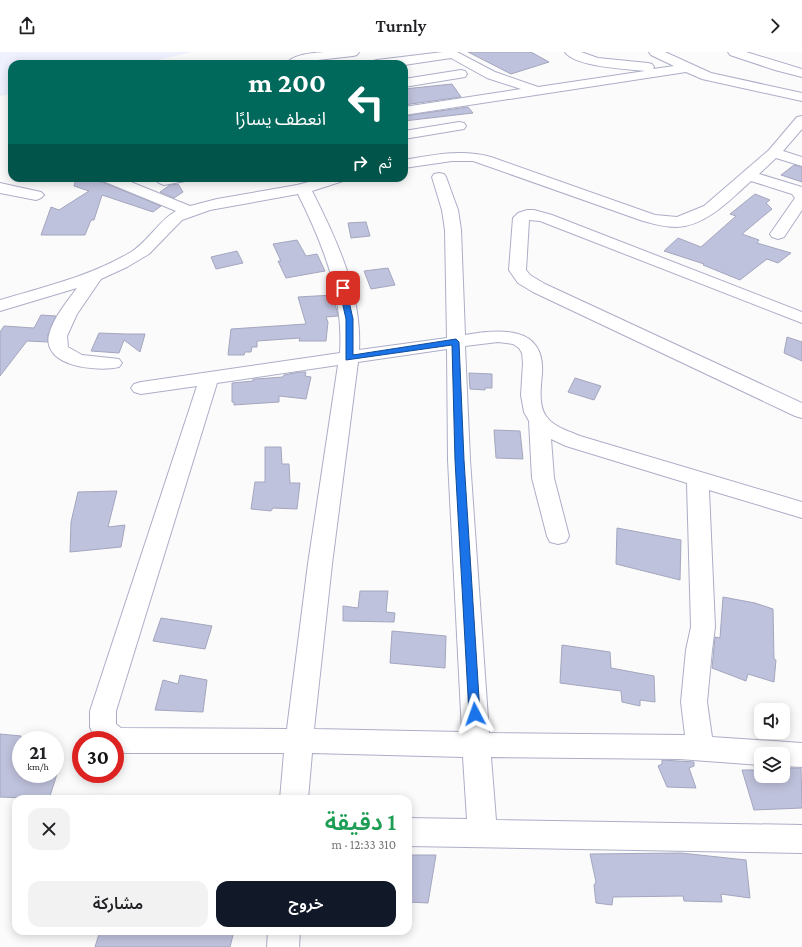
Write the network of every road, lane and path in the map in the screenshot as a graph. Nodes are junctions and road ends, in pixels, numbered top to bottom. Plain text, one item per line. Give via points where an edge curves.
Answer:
1 (353, 52) edge
2 (450, 52) edge
3 (571, 52) edge
4 (655, 52) edge
5 (734, 52) edge
6 (301, 60) edge
7 (328, 60) edge
8 (341, 60) edge
9 (408, 60) edge
10 (769, 64) junction
11 (687, 68) junction
12 (672, 70) junction
13 (802, 73) edge
14 (461, 74) dead end
15 (408, 82) edge
16 (752, 86) junction
17 (538, 91) junction
18 (802, 97) edge
19 (408, 110) edge
20 (802, 120) edge
21 (459, 126) dead end
22 (408, 134) edge
23 (774, 153) junction
24 (802, 162) edge
25 (408, 163) edge
26 (748, 175) junction
27 (439, 177) dead end
28 (118, 182) edge
29 (324, 182) edge
30 (0, 188) edge
31 (303, 188) junction
32 (36, 195) dead end
33 (802, 198) edge
34 (190, 210) junction
35 (778, 234) dead end
36 (95, 275) junction
37 (0, 306) edge
38 (802, 318) edge
39 (456, 342) junction
40 (349, 358) junction
41 (112, 363) dead end
42 (208, 378) junction
43 (141, 388) dead end
44 (802, 411) edge
45 (539, 421) junction
46 (698, 480) junction
47 (802, 510) edge
48 (558, 536) dead end
49 (299, 741) junction
50 (477, 745) junction
51 (700, 748) junction
52 (754, 752) edge
53 (790, 754) edge
54 (802, 755) edge
55 (294, 795) edge
56 (412, 832) edge
57 (482, 833) junction
58 (802, 839) edge
59 (284, 935) edge
60 (283, 947) edge

1 - 8 street
2 - 9 street via 446,56
2 - 17 street via 491,75
3 - 12 street via 597,62
4 - 11 street
5 - 10 street
6 - 7 street
10 - 13 street
10 - 16 street
11 - 12 street
11 - 16 street via 707,76
12 - 17 street
14 - 15 street
16 - 18 street
17 - 19 street
20 - 23 street
21 - 22 street
23 - 24 street
23 - 26 street
25 - 26 street via 452,157 473,157 512,168 649,218 669,222 686,220 702,214
26 - 33 street via 798,192
27 - 39 street via 450,210 453,230
28 - 34 street
29 - 31 street
30 - 32 street
31 - 34 street
31 - 40 street via 323,226 336,263 350,319
33 - 35 street
34 - 36 street via 174,218 139,254
36 - 37 street
36 - 41 street via 68,314 58,336 59,350 78,361
38 - 44 street via 546,218 532,214 521,218 517,270 524,279
39 - 40 street
39 - 45 street via 501,336 516,339 527,345 532,359 532,405
39 - 50 street via 459,460
40 - 42 street
40 - 49 street
42 - 43 street
42 - 49 street via 101,722 111,737 122,741
45 - 46 street via 552,432 573,441
45 - 48 street via 543,478
46 - 47 street
46 - 51 street via 703,627 694,702
49 - 50 street
49 - 55 street
50 - 51 street
50 - 57 street
51 - 52 street
53 - 54 street
56 - 57 street
57 - 58 street
59 - 60 street

